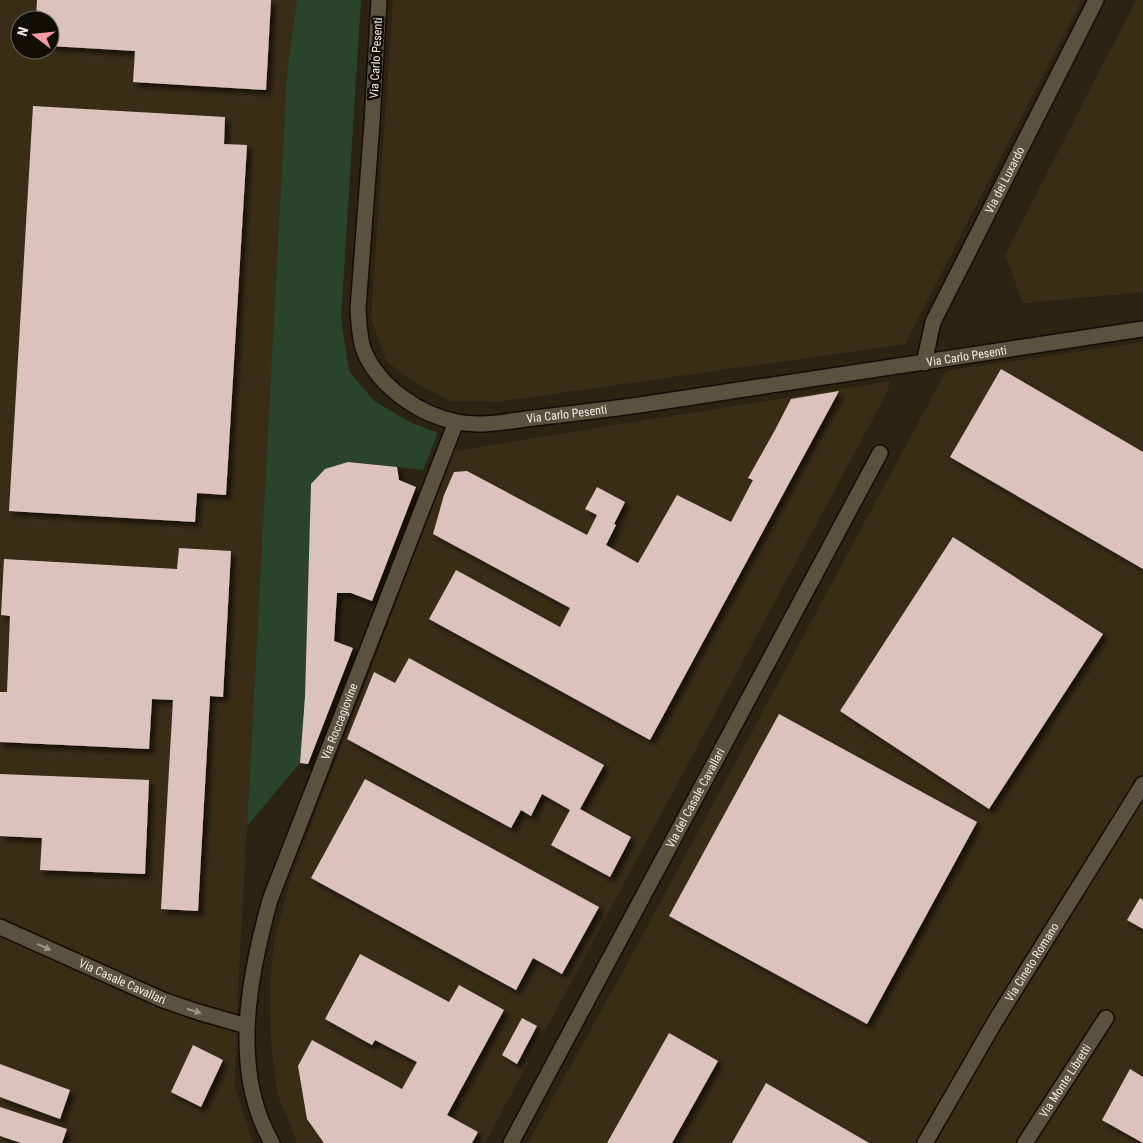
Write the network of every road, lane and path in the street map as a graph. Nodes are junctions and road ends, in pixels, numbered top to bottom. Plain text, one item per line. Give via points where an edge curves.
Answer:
1 (379, 0) edge
2 (1096, 0) edge
3 (1143, 329) edge
4 (924, 363) junction
5 (456, 422) junction
6 (880, 453) dead end
7 (1143, 784) edge
8 (0, 927) edge
9 (1106, 1018) dead end
10 (248, 1026) junction
11 (272, 1143) edge
12 (510, 1143) edge
13 (924, 1143) edge
14 (1025, 1143) edge

1 - 5 street, Via Carlo Pesenti via 359,332 373,367 399,396 434,416
2 - 4 street, Via dei Luxardo via 933,322
3 - 4 street, Via Carlo Pesenti
4 - 5 street, Via Carlo Pesenti via 603,411 477,425
5 - 10 street, Via Roccagiovine via 270,900 254,962
6 - 12 street, Via del Casale Cavallari
7 - 13 street, Via Cineto Romano via 996,1020
8 -> 10 street, Via Casale Cavallari via 163,1000
9 - 14 street, Via Monte Libretti
10 - 11 street via 250,1080 263,1125

